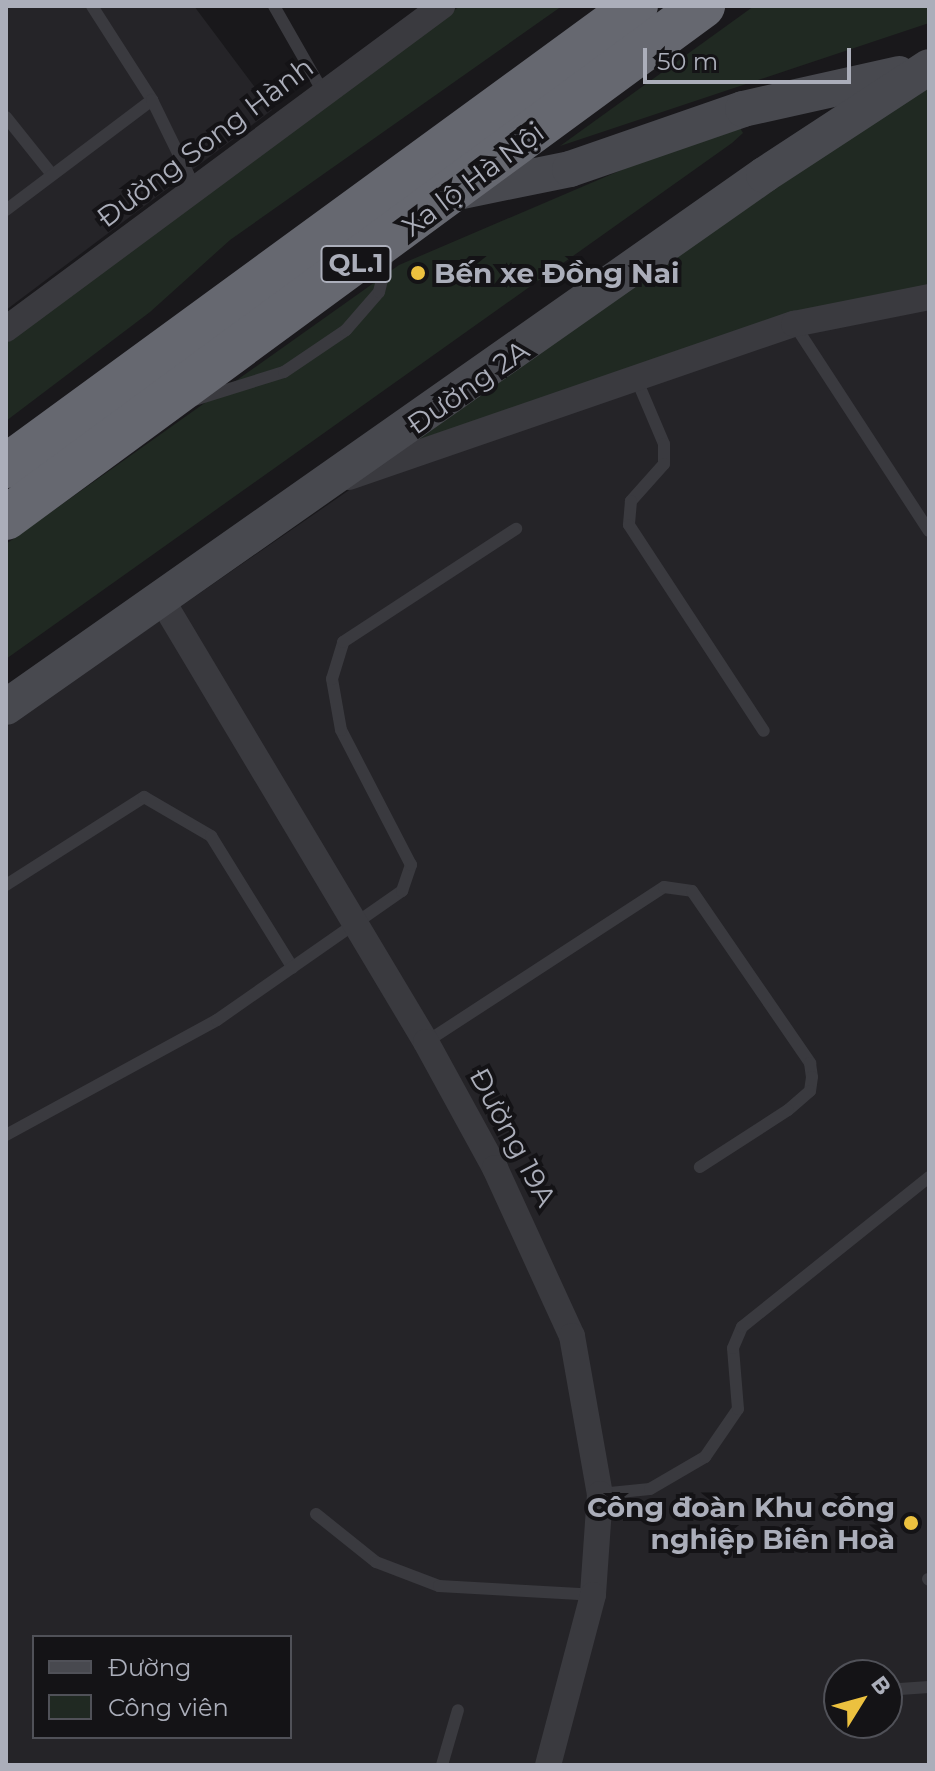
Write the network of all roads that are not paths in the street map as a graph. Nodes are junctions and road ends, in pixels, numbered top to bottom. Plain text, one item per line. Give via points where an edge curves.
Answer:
1 (92, 6) edge
2 (274, 6) edge
3 (442, 6) edge
4 (703, 6) edge
5 (633, 7) edge
6 (922, 69) edge
7 (323, 92) junction
8 (152, 100) junction
9 (6, 117) edge
10 (50, 172) junction
11 (196, 190) junction
12 (457, 192) junction
13 (6, 210) edge
14 (929, 297) edge
15 (794, 324) junction
16 (6, 329) edge
17 (636, 378) junction
18 (6, 466) edge
19 (331, 483) junction
20 (6, 518) edge
21 (516, 529) dead end
22 (929, 531) edge
23 (160, 597) junction
24 (6, 707) edge
25 (764, 731) dead end
26 (6, 885) edge
27 (356, 921) junction
28 (293, 968) junction
29 (426, 1042) junction
30 (6, 1135) edge
31 (700, 1167) dead end
32 (929, 1177) edge
33 (600, 1494) junction
34 (316, 1514) dead end
35 (593, 1595) junction
36 (929, 1687) edge
37 (903, 1689) edge
38 (458, 1710) dead end
39 (442, 1765) edge
40 (548, 1765) edge

1 - 8 lane
2 - 7 lane
3 - 7 street, Đường Song Hành
4 - 12 highway, Xa lộ Hà Nội / QL.1
5 - 18 highway, Xa lộ Hà Nội / QL.1
6 - 12 street via 743,109 570,169
6 - 19 street, Đường 2A
7 - 11 street, Đường Song Hành
8 - 10 lane
8 - 11 lane
9 - 10 lane
10 - 13 lane
11 - 16 street, Đường Song Hành
12 - 20 highway, Xa lộ Hà Nội / QL.1
14 - 15 street
15 - 17 street
15 - 22 lane
17 - 19 street
17 - 25 lane via 664,444 664,464 631,501 629,525
19 - 23 street, Đường 2A
21 - 27 lane via 343,642 332,679 341,730 411,865 402,891
23 - 24 street, Đường 2A
23 - 27 street, Đường 19A
26 - 28 lane via 144,797 211,836
27 - 28 lane
27 - 29 street, Đường 19A
28 - 30 lane via 121,1077
29 - 31 lane via 664,887 692,891 810,1063 812,1077 810,1091 788,1110
29 - 33 street, Đường 19A via 562,1308 586,1388
32 - 33 lane via 742,1327 733,1348 738,1409 705,1457 650,1489
33 - 35 street, Đường 19A
34 - 35 lane via 376,1562 439,1586
35 - 40 street, Đường 19A
36 - 37 lane
38 - 39 lane

